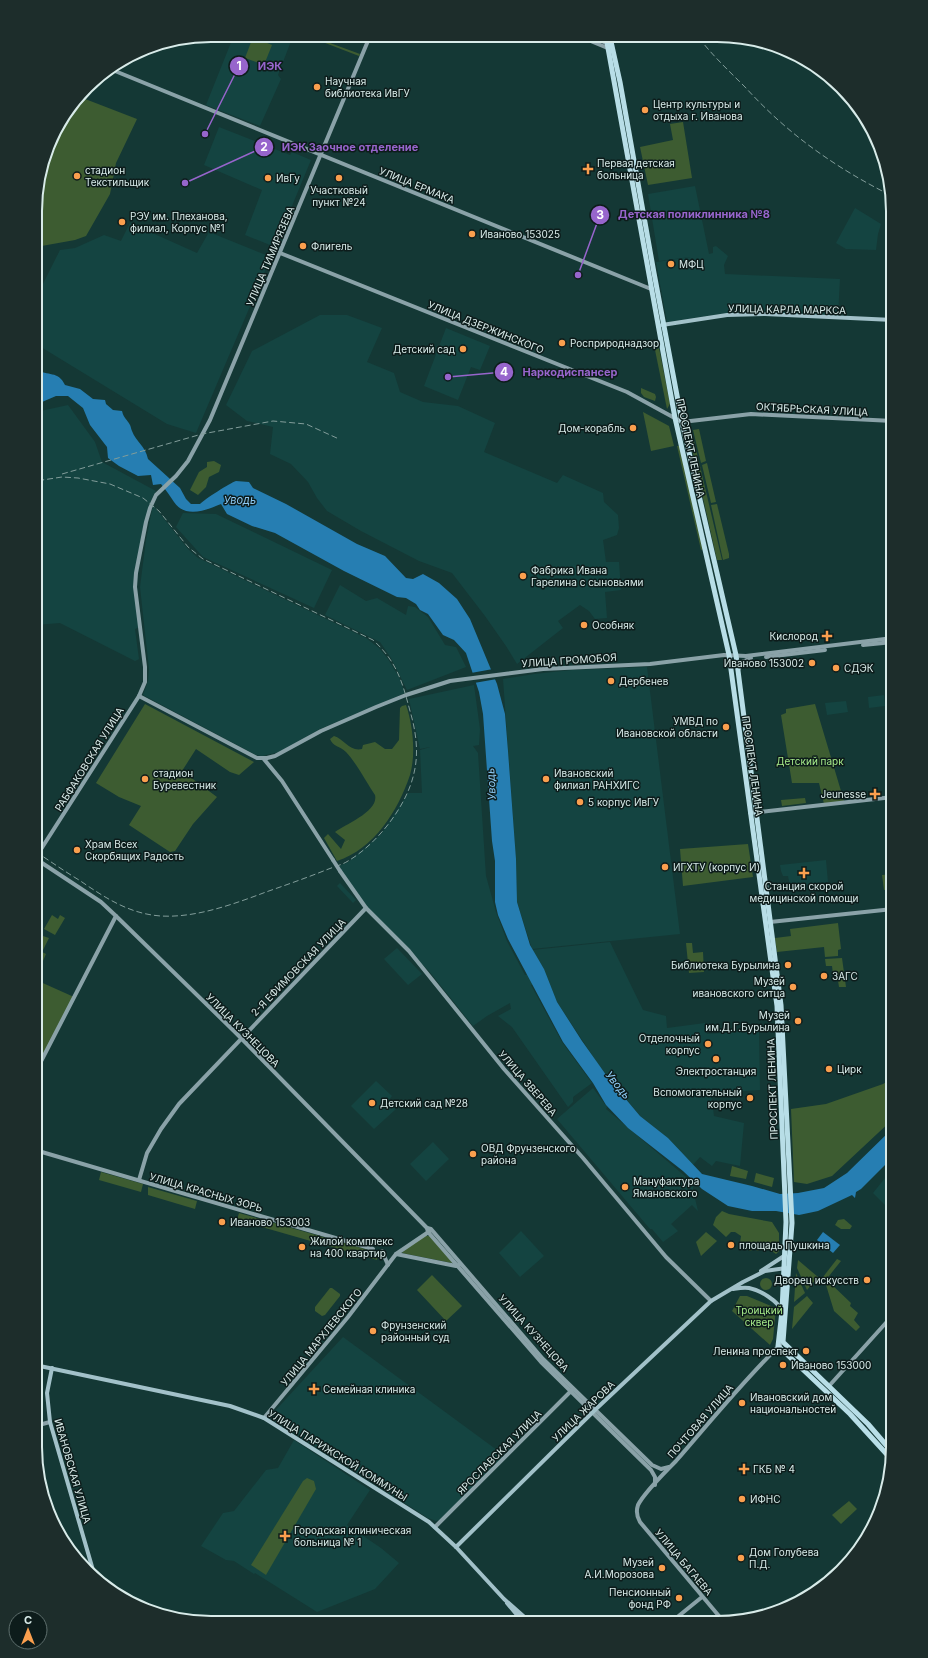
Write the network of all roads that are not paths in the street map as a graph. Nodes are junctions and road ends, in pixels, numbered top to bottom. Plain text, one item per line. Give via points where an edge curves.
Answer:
1 (368, 42) edge
2 (596, 42) edge
3 (602, 42) edge
4 (608, 42) edge
5 (610, 42) edge
6 (610, 47) junction
7 (115, 71) edge
8 (321, 154) junction
9 (629, 167) junction
10 (636, 167) junction
11 (280, 253) junction
12 (651, 288) junction
13 (657, 290) junction
14 (886, 320) edge
15 (664, 325) junction
16 (658, 326) junction
17 (675, 418) junction
18 (886, 421) edge
19 (682, 422) junction
20 (160, 490) joint
21 (886, 639) edge
22 (886, 643) edge
23 (729, 655) junction
24 (736, 655) junction
25 (747, 659) junction
26 (738, 671) junction
27 (138, 696) junction
28 (263, 758) junction
29 (886, 798) edge
30 (753, 813) junction
31 (42, 848) edge
32 (42, 862) edge
33 (366, 908) junction
34 (886, 910) edge
35 (116, 916) junction
36 (770, 922) junction
37 (241, 1038) junction
38 (42, 1059) edge
39 (42, 1152) edge
40 (139, 1180) junction
41 (788, 1183) junction
42 (789, 1223) junction
43 (429, 1230) junction
44 (373, 1249) dead end
45 (382, 1251) dead end
46 (396, 1254) junction
47 (784, 1256) junction
48 (388, 1265) junction
49 (459, 1265) junction
50 (786, 1268) junction
51 (754, 1276) junction
52 (726, 1292) junction
53 (711, 1301) junction
54 (782, 1311) junction
55 (886, 1322) edge
56 (783, 1342) junction
57 (778, 1346) junction
58 (42, 1366) edge
59 (52, 1368) junction
60 (829, 1386) junction
61 (572, 1390) junction
62 (594, 1412) junction
63 (264, 1418) junction
64 (50, 1422) junction
65 (42, 1424) edge
66 (886, 1445) edge
67 (886, 1453) edge
68 (671, 1466) junction
69 (655, 1485) junction
70 (637, 1509) joint
71 (435, 1527) junction
72 (456, 1547) junction
73 (92, 1568) edge
74 (702, 1596) junction
75 (504, 1599) junction
76 (518, 1616) edge
77 (523, 1616) edge
78 (678, 1616) edge
79 (719, 1616) edge

1 - 8 main road, УЛИЦА ТИМИРЯЗЕВА
2 - 6 main road
3 - 6 main road
4 - 6 highway, ПРОСПЕКТ ЛЕНИНА
5 - 6 highway, ПРОСПЕКТ ЛЕНИНА
6 - 9 highway, ПРОСПЕКТ ЛЕНИНА
6 - 10 highway, ПРОСПЕКТ ЛЕНИНА
7 - 8 main road, УЛИЦА ЕРМАКА
8 - 11 main road, УЛИЦА ТИМИРЯЗЕВА
8 - 12 main road, УЛИЦА ЕРМАКА
9 - 10 highway
9 - 12 highway, ПРОСПЕКТ ЛЕНИНА
10 - 13 highway, ПРОСПЕКТ ЛЕНИНА
11 - 17 main road, УЛИЦА ДЗЕРЖИНСКОГО via 627,392
11 - 20 main road, УЛИЦА ТИМИРЯЗЕВА via 210,420 188,461
12 - 13 highway
12 - 16 highway, ПРОСПЕКТ ЛЕНИНА
13 - 15 highway, ПРОСПЕКТ ЛЕНИНА
14 - 15 main road, УЛИЦА КАРЛА МАРКСА via 765,314 727,315
15 - 16 main road, УЛИЦА КАРЛА МАРКСА
15 - 19 highway, ПРОСПЕКТ ЛЕНИНА
16 - 17 highway, ПРОСПЕКТ ЛЕНИНА
17 - 19 main road, УЛИЦА ДЗЕРЖИНСКОГО
17 - 23 highway, ПРОСПЕКТ ЛЕНИНА
18 - 19 main road, ОКТЯБРЬСКАЯ УЛИЦА via 751,414
19 - 24 highway, ПРОСПЕКТ ЛЕНИНА
20 - 27 main road, РАБФАКОВСКАЯ УЛИЦА via 150,508 136,573 145,667 145,682
21 - 24 main road, УЛИЦА ГРОМОБОЯ via 746,656
22 - 25 main road, УЛИЦА ГРОМОБОЯ
23 - 24 main road, УЛИЦА ГРОМОБОЯ
23 - 28 main road, УЛИЦА ГРОМОБОЯ via 650,664 543,669 436,685 406,695 321,731 281,753
23 - 30 highway, ПРОСПЕКТ ЛЕНИНА
24 - 25 main road, УЛИЦА ГРОМОБОЯ
24 - 26 highway, ПРОСПЕКТ ЛЕНИНА
25 - 26 main road via 742,662
26 - 30 highway, ПРОСПЕКТ ЛЕНИНА
27 - 28 main road via 257,758
27 - 31 main road, РАБФАКОВСКАЯ УЛИЦА
28 - 33 main road, УЛИЦА ЗВЕРЕВА, bridge via 290,792
29 - 30 main road
30 - 36 highway, ПРОСПЕКТ ЛЕНИНА
30 - 41 highway, ПРОСПЕКТ ЛЕНИНА via 777,1006
32 - 35 main road, УЛИЦА КУЗНЕЦОВА via 101,902
33 - 37 main road, 2-Я ЕФИМОВСКАЯ УЛИЦА
33 - 53 main road, УЛИЦА ЗВЕРЕВА via 409,951 504,1069 666,1257
34 - 36 main road
35 - 37 main road, УЛИЦА КУЗНЕЦОВА
35 - 38 main road
36 - 41 highway, ПРОСПЕКТ ЛЕНИНА via 781,1005
37 - 40 main road, 2-Я ЕФИМОВСКАЯ УЛИЦА via 179,1104 161,1128 147,1153
37 - 43 main road, УЛИЦА КУЗНЕЦОВА
39 - 40 main road, УЛИЦА КРАСНЫХ ЗОРЬ
40 - 44 main road, УЛИЦА КРАСНЫХ ЗОРЬ
41 - 42 highway, ПРОСПЕКТ ЛЕНИНА
42 - 47 highway, ПРОСПЕКТ ЛЕНИНА
42 - 50 highway, ПРОСПЕКТ ЛЕНИНА
43 - 46 main road, УЛИЦА МАРХЛЕВСКОГО
43 - 49 main road, УЛИЦА КУЗНЕЦОВА
43 - 61 main road, УЛИЦА КУЗНЕЦОВА
45 - 48 main road
46 - 48 main road, УЛИЦА МАРХЛЕВСКОГО
46 - 49 main road
47 - 50 highway, ПРОСПЕКТ ЛЕНИНА
47 - 51 main road
48 - 63 main road, УЛИЦА МАРХЛЕВСКОГО
49 - 61 main road, УЛИЦА КУЗНЕЦОВА via 541,1362
50 - 51 main road via 765,1271
50 - 54 highway, ПРОСПЕКТ ЛЕНИНА
50 - 56 highway, ПРОСПЕКТ ЛЕНИНА
51 - 52 main road
52 - 53 main road, УЛИЦА ЖАРОВА
52 - 54 main road via 741,1287 752,1289 776,1302
53 - 62 main road, УЛИЦА ЖАРОВА
54 - 57 highway, ПРОСПЕКТ ЛЕНИНА
55 - 60 main road
56 - 57 main road, ПОЧТОВАЯ УЛИЦА
56 - 60 highway
57 - 67 highway via 850,1414
57 - 68 main road, ПОЧТОВАЯ УЛИЦА
58 - 59 main road, УЛИЦА ПАРИЖСКОЙ КОММУНЫ
59 - 63 main road, УЛИЦА ПАРИЖСКОЙ КОММУНЫ via 230,1406
59 - 64 main road, ИВАНОВСКАЯ УЛИЦА via 47,1393
60 - 66 highway
61 - 62 main road, УЛИЦА КУЗНЕЦОВА
61 - 71 main road, ЯРОСЛАВСКАЯ УЛИЦА
62 - 68 main road, УЛИЦА КУЗНЕЦОВА via 652,1465 663,1469
62 - 69 main road, УЛИЦА КУЗНЕЦОВА via 651,1470 655,1477
62 - 72 main road, УЛИЦА ЖАРОВА
63 - 71 main road, УЛИЦА ПАРИЖСКОЙ КОММУНЫ
64 - 65 main road
64 - 73 main road, ИВАНОВСКАЯ УЛИЦА
68 - 69 main road, ПОЧТОВАЯ УЛИЦА
69 - 70 main road, ПОЧТОВАЯ УЛИЦА
70 - 74 main road, УЛИЦА БАГАЕВА via 640,1522
71 - 72 main road, УЛИЦА ПАРИЖСКОЙ КОММУНЫ
72 - 75 main road, УЛИЦА ПАРИЖСКОЙ КОММУНЫ
74 - 78 main road
74 - 79 main road, УЛИЦА БАГАЕВА
75 - 76 main road
75 - 77 main road

